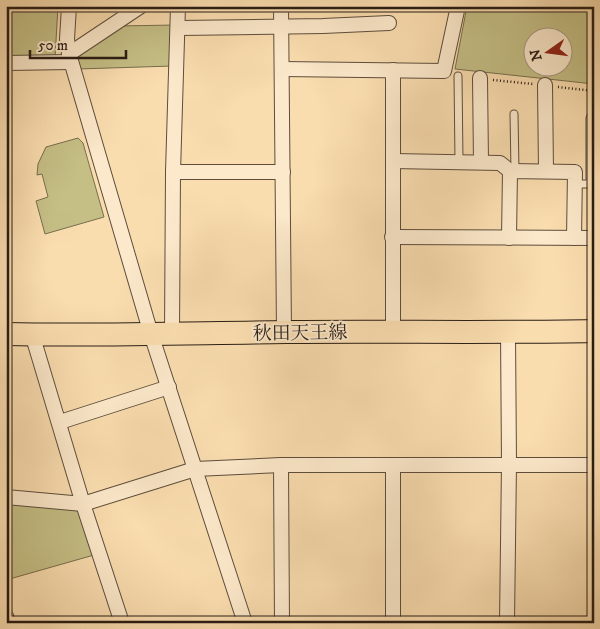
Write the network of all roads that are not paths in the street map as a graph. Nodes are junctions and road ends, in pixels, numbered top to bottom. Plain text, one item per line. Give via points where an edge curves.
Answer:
1 (69, 6) edge
2 (141, 6) edge
3 (178, 6) edge
4 (281, 6) edge
5 (458, 6) edge
6 (389, 23) dead end
7 (281, 26) junction
8 (179, 28) junction
9 (70, 58) junction
10 (6, 63) edge
11 (282, 69) junction
12 (393, 70) junction
13 (458, 76) dead end
14 (480, 78) road end
15 (545, 85) road end
16 (514, 114) dead end
17 (590, 118) dead end
18 (393, 161) junction
19 (459, 162) junction
20 (481, 162) junction
21 (512, 171) junction
22 (546, 171) junction
23 (173, 172) junction
24 (283, 172) junction
25 (575, 184) junction
26 (392, 237) junction
27 (509, 238) junction
28 (574, 238) junction
29 (594, 238) edge
30 (594, 331) edge
31 (284, 332) junction
32 (393, 332) junction
33 (508, 333) junction
34 (6, 334) edge
35 (32, 334) junction
36 (161, 334) junction
37 (169, 387) junction
38 (60, 422) junction
39 (281, 464) junction
40 (393, 464) junction
41 (509, 464) junction
42 (594, 465) edge
43 (195, 469) junction
44 (6, 497) edge
45 (83, 504) junction
46 (6, 616) edge
47 (8, 623) edge
48 (122, 623) edge
49 (245, 623) edge
50 (282, 623) edge
51 (394, 623) edge
52 (507, 623) edge

1 - 9 street via 67,39
2 - 9 street
3 - 8 street
4 - 7 street
5 - 12 street via 444,71
6 - 7 street
7 - 8 street
7 - 11 street
8 - 23 street
9 - 10 street
9 - 36 street
11 - 12 street
11 - 24 street
12 - 18 street
13 - 19 lane
14 - 20 street
15 - 22 street
16 - 21 lane
17 - 25 lane via 590,184
18 - 19 street
18 - 26 street
19 - 20 street
20 - 21 street via 500,163
21 - 22 street
21 - 27 street
22 - 25 street via 575,172
23 - 24 street
23 - 36 street
24 - 31 street
25 - 28 street
26 - 27 street
26 - 32 street
27 - 28 street
28 - 29 street
30 - 33 main road, 秋田天王線
31 - 32 main road, 秋田天王線
31 - 36 main road, 秋田天王線
32 - 33 main road, 秋田天王線
33 - 41 street
34 - 35 main road, 秋田天王線
35 - 36 main road, 秋田天王線
35 - 38 street
36 - 37 street
37 - 38 street
37 - 43 street
38 - 45 street
39 - 40 street
39 - 43 street
39 - 50 street
40 - 41 street
40 - 51 street
41 - 42 street
41 - 52 street
43 - 45 street
43 - 49 street
44 - 45 street
45 - 48 street
46 - 47 street

